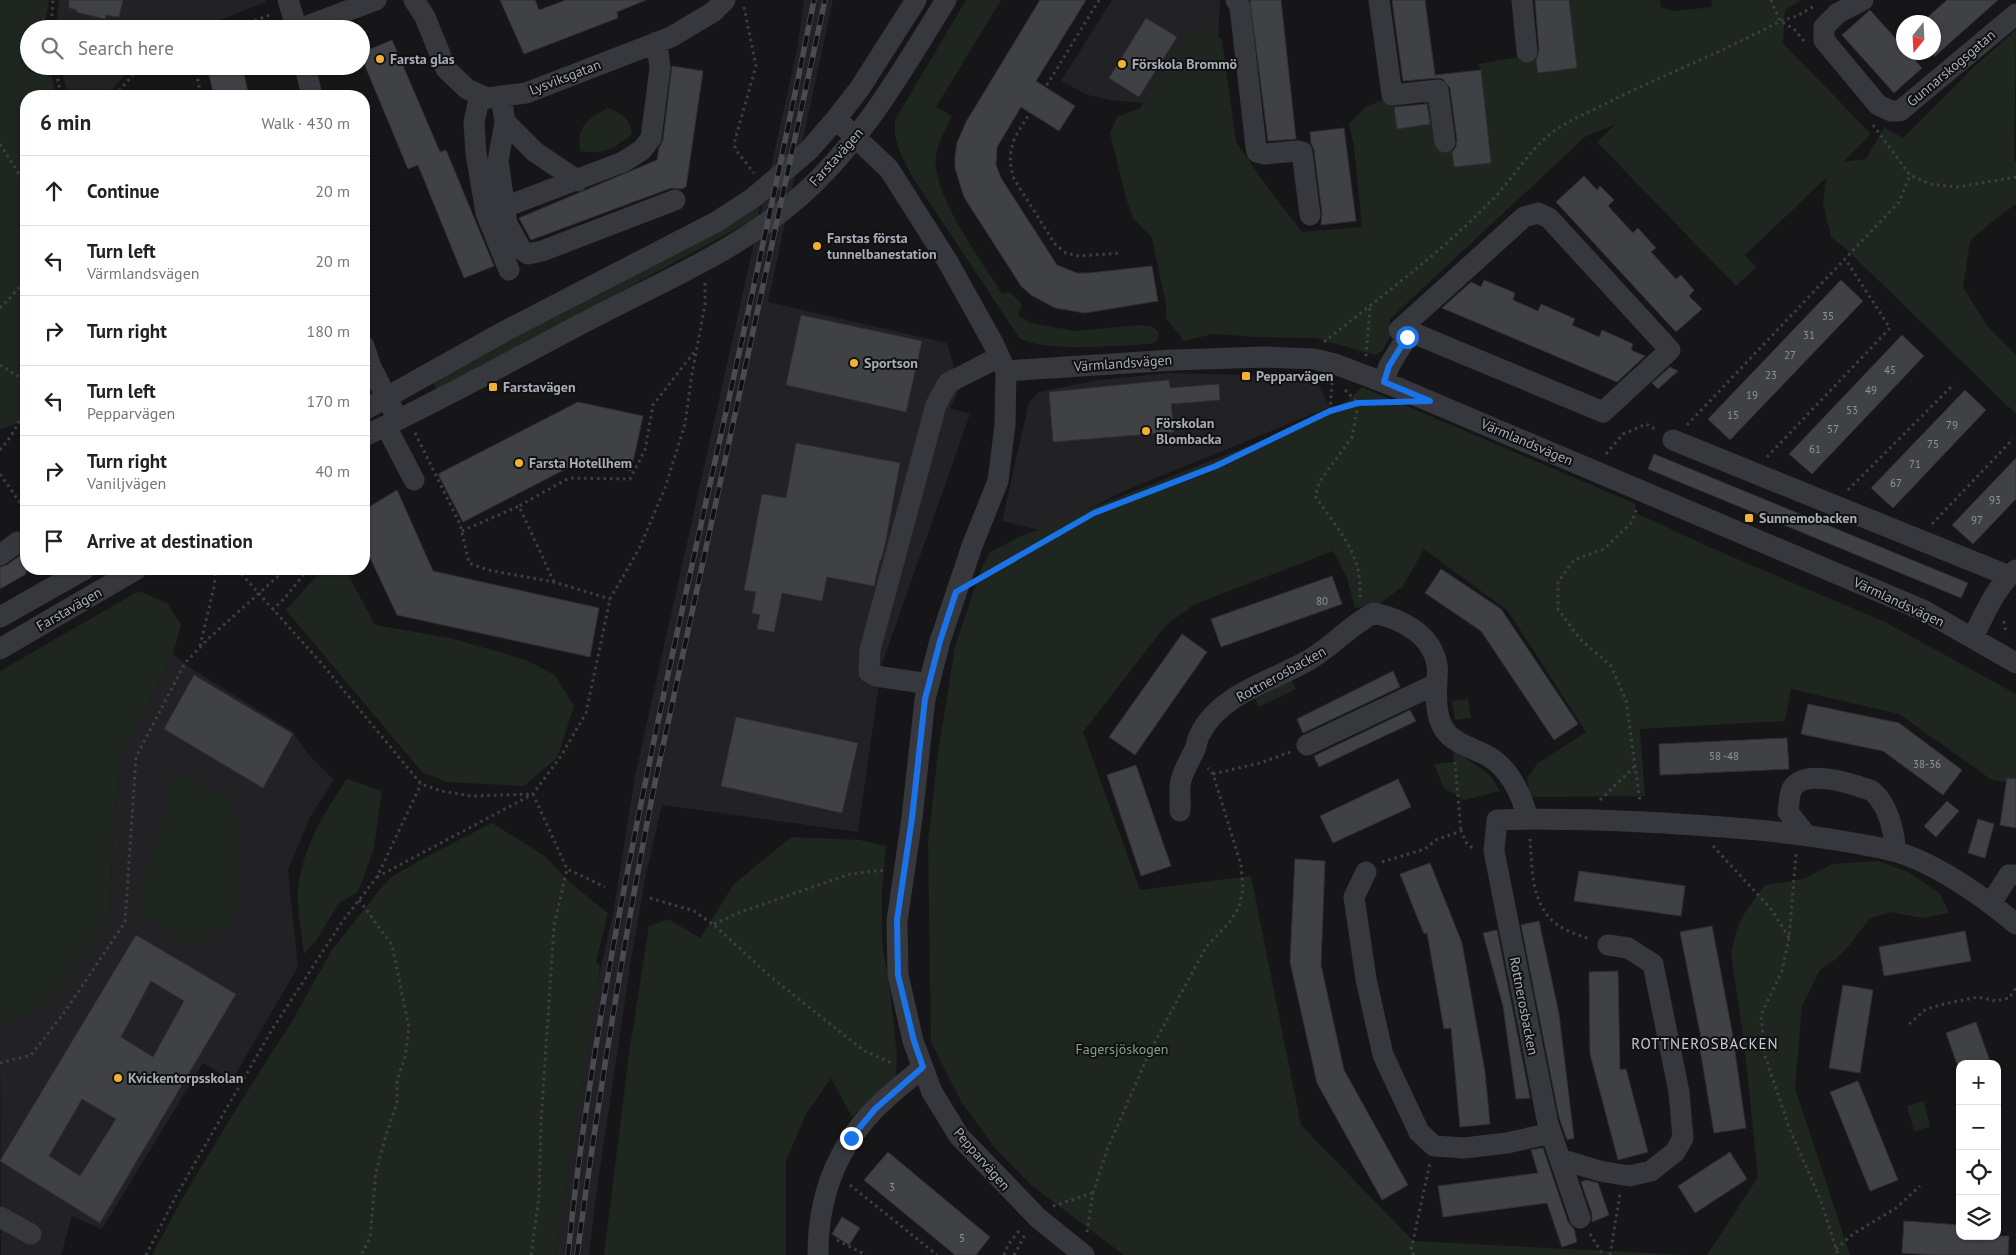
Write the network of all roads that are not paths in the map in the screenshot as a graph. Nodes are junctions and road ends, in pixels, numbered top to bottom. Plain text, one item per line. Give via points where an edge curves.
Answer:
1 (376, 0) edge
2 (414, 0) edge
3 (725, 0) edge
4 (916, 0) edge
5 (946, 0) edge
6 (1236, 0) edge
7 (1379, 0) edge
8 (1522, 0) edge
9 (1863, 0) edge
10 (289, 4) edge
11 (2016, 14) edge
12 (295, 20) edge
13 (322, 20) edge
14 (657, 42) junction
15 (1527, 52) dead end
16 (307, 75) edge
17 (311, 90) edge
18 (490, 95) junction
19 (836, 119) junction
20 (505, 122) junction
21 (856, 138) junction
22 (1445, 142) dead end
23 (578, 181) junction
24 (675, 200) dead end
25 (505, 207) junction
26 (1310, 215) dead end
27 (509, 270) dead end
28 (1407, 337) junction
29 (370, 364) edge
30 (1003, 364) junction
31 (1383, 392) junction
32 (386, 399) junction
33 (370, 407) edge
34 (399, 424) junction
35 (370, 434) edge
36 (1673, 440) road end
37 (414, 480) dead end
38 (18, 542) dead end
39 (0, 555) edge
40 (2012, 573) edge
41 (74, 575) edge
42 (127, 575) edge
43 (0, 617) edge
44 (1973, 637) junction
45 (0, 649) edge
46 (2016, 663) edge
47 (928, 684) junction
48 (1436, 684) junction
49 (1307, 745) road end
50 (1180, 811) dead end
51 (1528, 819) junction
52 (1802, 834) junction
53 (1896, 852) junction
54 (1366, 872) road end
55 (2016, 875) edge
56 (1991, 903) junction
57 (2016, 924) edge
58 (1608, 945) road end
59 (923, 1067) junction
60 (1551, 1133) junction
61 (1560, 1159) junction
62 (0, 1217) edge
63 (1580, 1218) dead end
64 (31, 1234) dead end
65 (1086, 1245) edge
66 (818, 1255) edge

1 - 13 street
2 - 18 street via 425,17 446,69 468,89
3 - 14 street, Lysviksgatan via 713,12
4 - 19 street, Farstavägen
5 - 21 street, Farstavägen via 884,100
6 - 26 street via 1240,7 1256,147 1258,152 1265,154 1302,152
7 - 22 street via 1392,95 1438,90
8 - 15 street
9 - 11 street, Gunnarskogsgatan via 1838,13 1824,27 1824,40 1878,105 1891,111 1900,111
10 - 12 street
14 - 18 street, Lysviksgatan via 526,93
14 - 23 street via 660,68 651,138 642,150 629,158
16 - 17 street
18 - 20 street
18 - 27 street via 474,122 476,153 486,213
19 - 21 street, Pepparvägen
19 - 32 street, Farstavägen via 809,150 753,198 716,222 505,331
20 - 23 street via 535,152
20 - 25 street via 498,161
21 - 30 street, Pepparvägen via 889,170 948,262
21 - 34 street, Farstavägen via 798,198 746,237
23 - 25 street
24 - 25 street via 528,254 521,249 507,224
28 - 28 street via 1418,335 1604,412 1670,350 1549,218 1538,213 1524,217 1399,330
28 - 31 street via 1389,366
29 - 32 street
30 - 31 street, Värmlandsvägen via 1265,356 1314,359 1335,364
30 - 47 street, Pepparvägen via 1005,425 998,481 956,592
30 - 47 street via 948,383 936,405 870,650 868,672
31 - 44 street, Värmlandsvägen via 1592,469 1925,611
32 - 33 street, Farstavägen
32 - 34 street
34 - 35 street, Farstavägen
34 - 37 street
36 - 40 street via 1918,539
38 - 39 street
40 - 44 street via 1993,598
41 - 43 street, Farstavägen
42 - 45 street, Farstavägen
44 - 46 street, Värmlandsvägen
47 - 59 street, Pepparvägen via 897,920 898,975
48 - 49 street
48 - 50 street, Rottnerosbacken via 1437,665 1419,633 1394,618 1374,613 1362,619 1328,649 1292,670 1256,685 1212,716 1199,735 1181,778
48 - 51 street via 1436,699 1444,730 1502,768 1522,797
51 - 52 street, Rottnerosbacken via 1643,821
51 - 60 street, Rottnerosbacken via 1497,820 1494,851
52 - 53 street, Rottnerosbacken
52 - 53 street via 1788,812 1792,788 1801,781 1822,778 1844,782 1872,791 1886,810 1894,829
53 - 56 street, Rottnerosbacken via 1928,865
54 - 60 street via 1354,897 1366,979 1383,1055 1419,1132 1434,1146 1464,1148
55 - 56 street via 2009,875
56 - 57 street, Rottnerosbacken
58 - 61 street via 1628,948 1653,964 1679,1092 1682,1138 1675,1152 1651,1170 1629,1176
59 - 65 street, Pepparvägen via 932,1092 959,1136 1038,1218
59 - 66 street via 875,1109 851,1138 832,1171 823,1196
60 - 61 street, Rottnerosbacken
61 - 63 street, Rottnerosbacken
62 - 64 street

